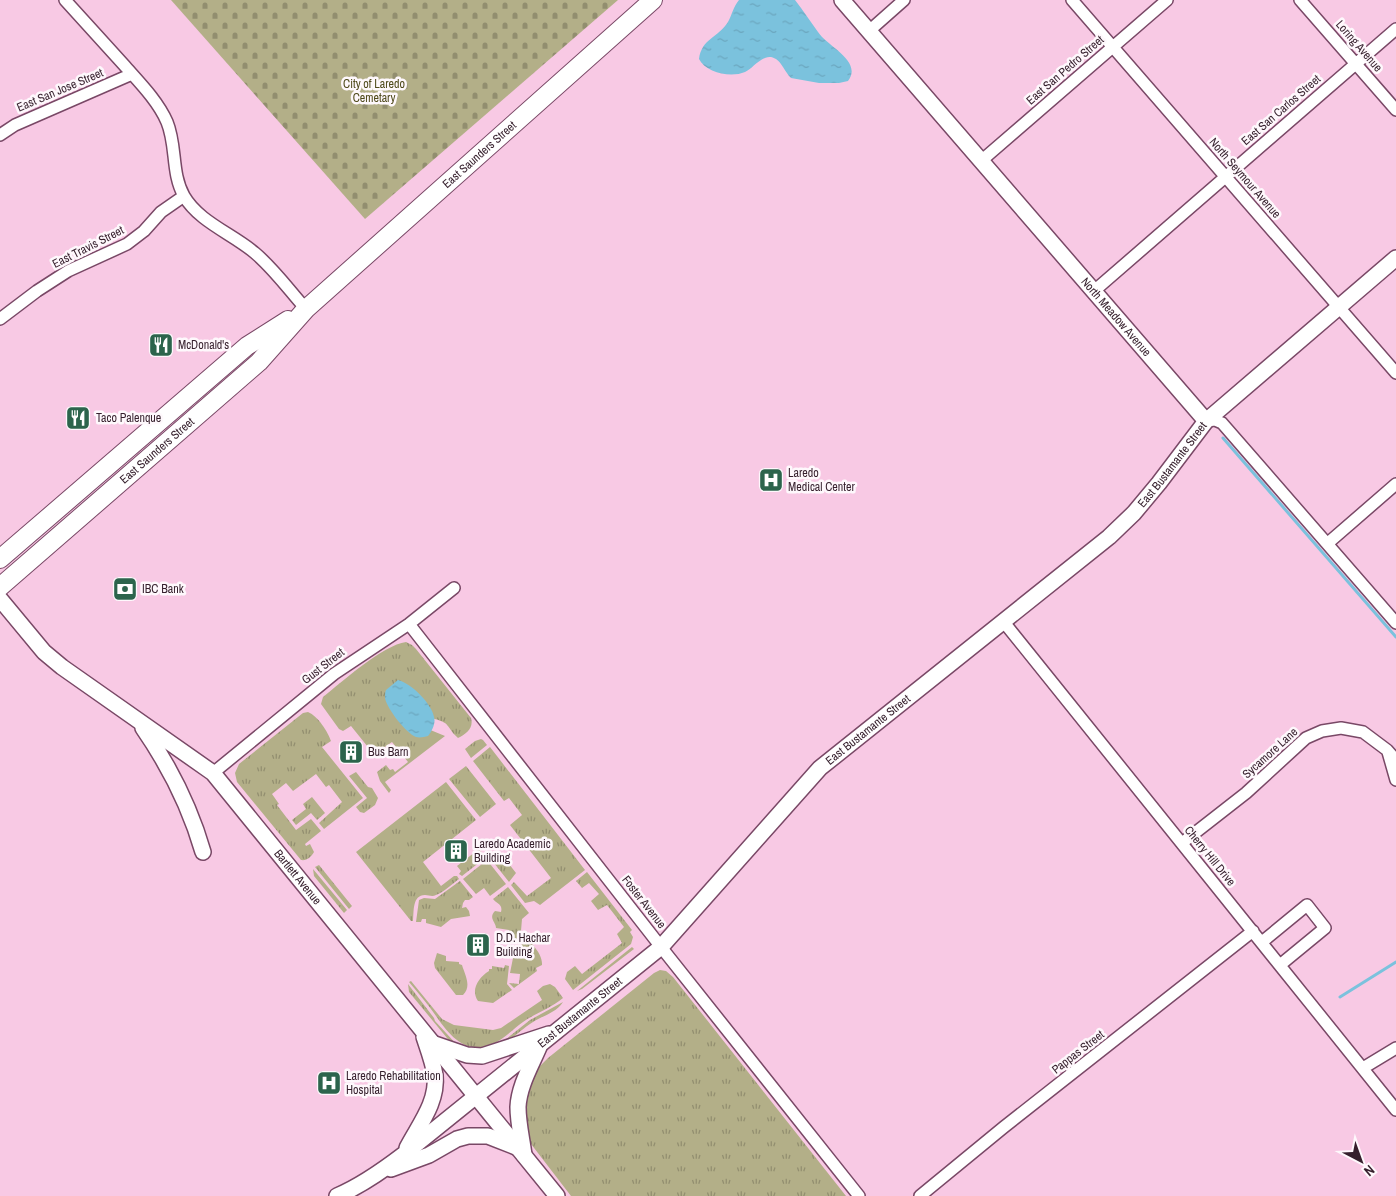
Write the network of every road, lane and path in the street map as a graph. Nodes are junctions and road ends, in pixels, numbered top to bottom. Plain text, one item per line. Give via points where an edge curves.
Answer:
1 (65, 0) edge
2 (653, 0) edge
3 (842, 0) edge
4 (904, 0) edge
5 (1072, 0) edge
6 (1166, 0) edge
7 (1300, 0) edge
8 (1396, 29) edge
9 (869, 31) junction
10 (1113, 47) junction
11 (1356, 64) junction
12 (132, 74) junction
13 (1396, 110) edge
14 (0, 135) edge
15 (982, 161) junction
16 (1225, 177) junction
17 (184, 196) junction
18 (1396, 258) edge
19 (1094, 290) junction
20 (1338, 307) junction
21 (306, 309) junction
22 (0, 319) edge
23 (1396, 373) edge
24 (1206, 420) junction
25 (1396, 484) edge
26 (1328, 543) junction
27 (0, 559) edge
28 (0, 587) edge
29 (454, 588) dead end
30 (0, 599) edge
31 (1003, 621) junction
32 (1396, 623) edge
33 (409, 624) junction
34 (138, 721) junction
35 (1387, 750) junction
36 (1396, 760) edge
37 (213, 773) junction
38 (1396, 780) edge
39 (1182, 844) junction
40 (203, 852) dead end
41 (1253, 931) junction
42 (1262, 942) junction
43 (661, 947) junction
44 (1280, 965) junction
45 (420, 1026) junction
46 (557, 1031) junction
47 (435, 1044) junction
48 (540, 1044) junction
49 (1396, 1048) edge
50 (1363, 1068) junction
51 (476, 1095) junction
52 (1396, 1110) edge
53 (521, 1152) junction
54 (403, 1154) junction
55 (379, 1173) junction
56 (339, 1195) edge
57 (557, 1196) edge
58 (859, 1196) edge
59 (920, 1196) edge

1 - 12 street
2 - 21 main road, East Saunders Street
3 - 9 street, North Meadow Avenue
4 - 9 street
5 - 10 street, North Seymour Avenue
6 - 10 street, East San Pedro Street
7 - 11 street, Loring Avenue
8 - 11 street, East San Carlos Street
9 - 15 street, North Meadow Avenue
10 - 15 street, East San Pedro Street
10 - 16 street, North Seymour Avenue
11 - 13 street, Loring Avenue
11 - 16 street, East San Carlos Street
12 - 14 street, East San Jose Street via 15,125
12 - 17 street via 167,122
15 - 19 street, North Meadow Avenue
16 - 19 street, East San Carlos Street
16 - 20 street, North Seymour Avenue
17 - 21 street via 206,219 255,253
17 - 22 street, East Travis Street via 161,212 128,244 68,271
18 - 20 street, East Bustamante Street
19 - 24 street, North Meadow Avenue
20 - 23 street, North Seymour Avenue
20 - 24 street, East Bustamante Street
21 - 27 main road, East Saunders Street via 247,346
21 - 28 main road, East Saunders Street via 259,362
24 - 26 street, North Meadow Avenue via 1222,423
24 - 31 street, East Bustamante Street via 1134,513
25 - 26 street
26 - 32 street, North Meadow Avenue
29 - 33 street, Gust Street
30 - 34 street, Bartlett Avenue via 44,652 86,686
31 - 39 street, Cherry Hill Drive
31 - 43 street, East Bustamante Street via 820,768
33 - 37 street, Gust Street via 334,674
33 - 43 street, Foster Avenue
34 - 37 street, Bartlett Avenue
34 - 40 street via 160,752 185,800
35 - 36 street, Sycamore Lane
35 - 38 street
35 - 39 street, Sycamore Lane via 1363,732 1341,728 1306,738 1246,793
37 - 45 street, Bartlett Avenue
39 - 41 street, Cherry Hill Drive
41 - 42 street, Cherry Hill Drive
41 - 59 street, Pappas Street
42 - 44 street, Cherry Hill Drive
42 - 44 street via 1307,905 1325,928
43 - 46 street, East Bustamante Street
43 - 58 street, Foster Avenue
44 - 50 street, Cherry Hill Drive
45 - 47 street, Bartlett Avenue
45 - 54 street via 432,1063 434,1090 428,1110
46 - 47 street via 482,1056 467,1055
46 - 48 street, East Bustamante Street
47 - 51 street, Bartlett Avenue
48 - 51 street, East Bustamante Street
48 - 53 street via 520,1098
49 - 50 street
50 - 52 street, Cherry Hill Drive
51 - 53 street, Bartlett Avenue
51 - 54 street, East Bustamante Street
53 - 55 street via 488,1136 468,1136 429,1156
53 - 57 street, Bartlett Avenue
54 - 55 street, East Bustamante Street
55 - 56 street, East Bustamante Street

